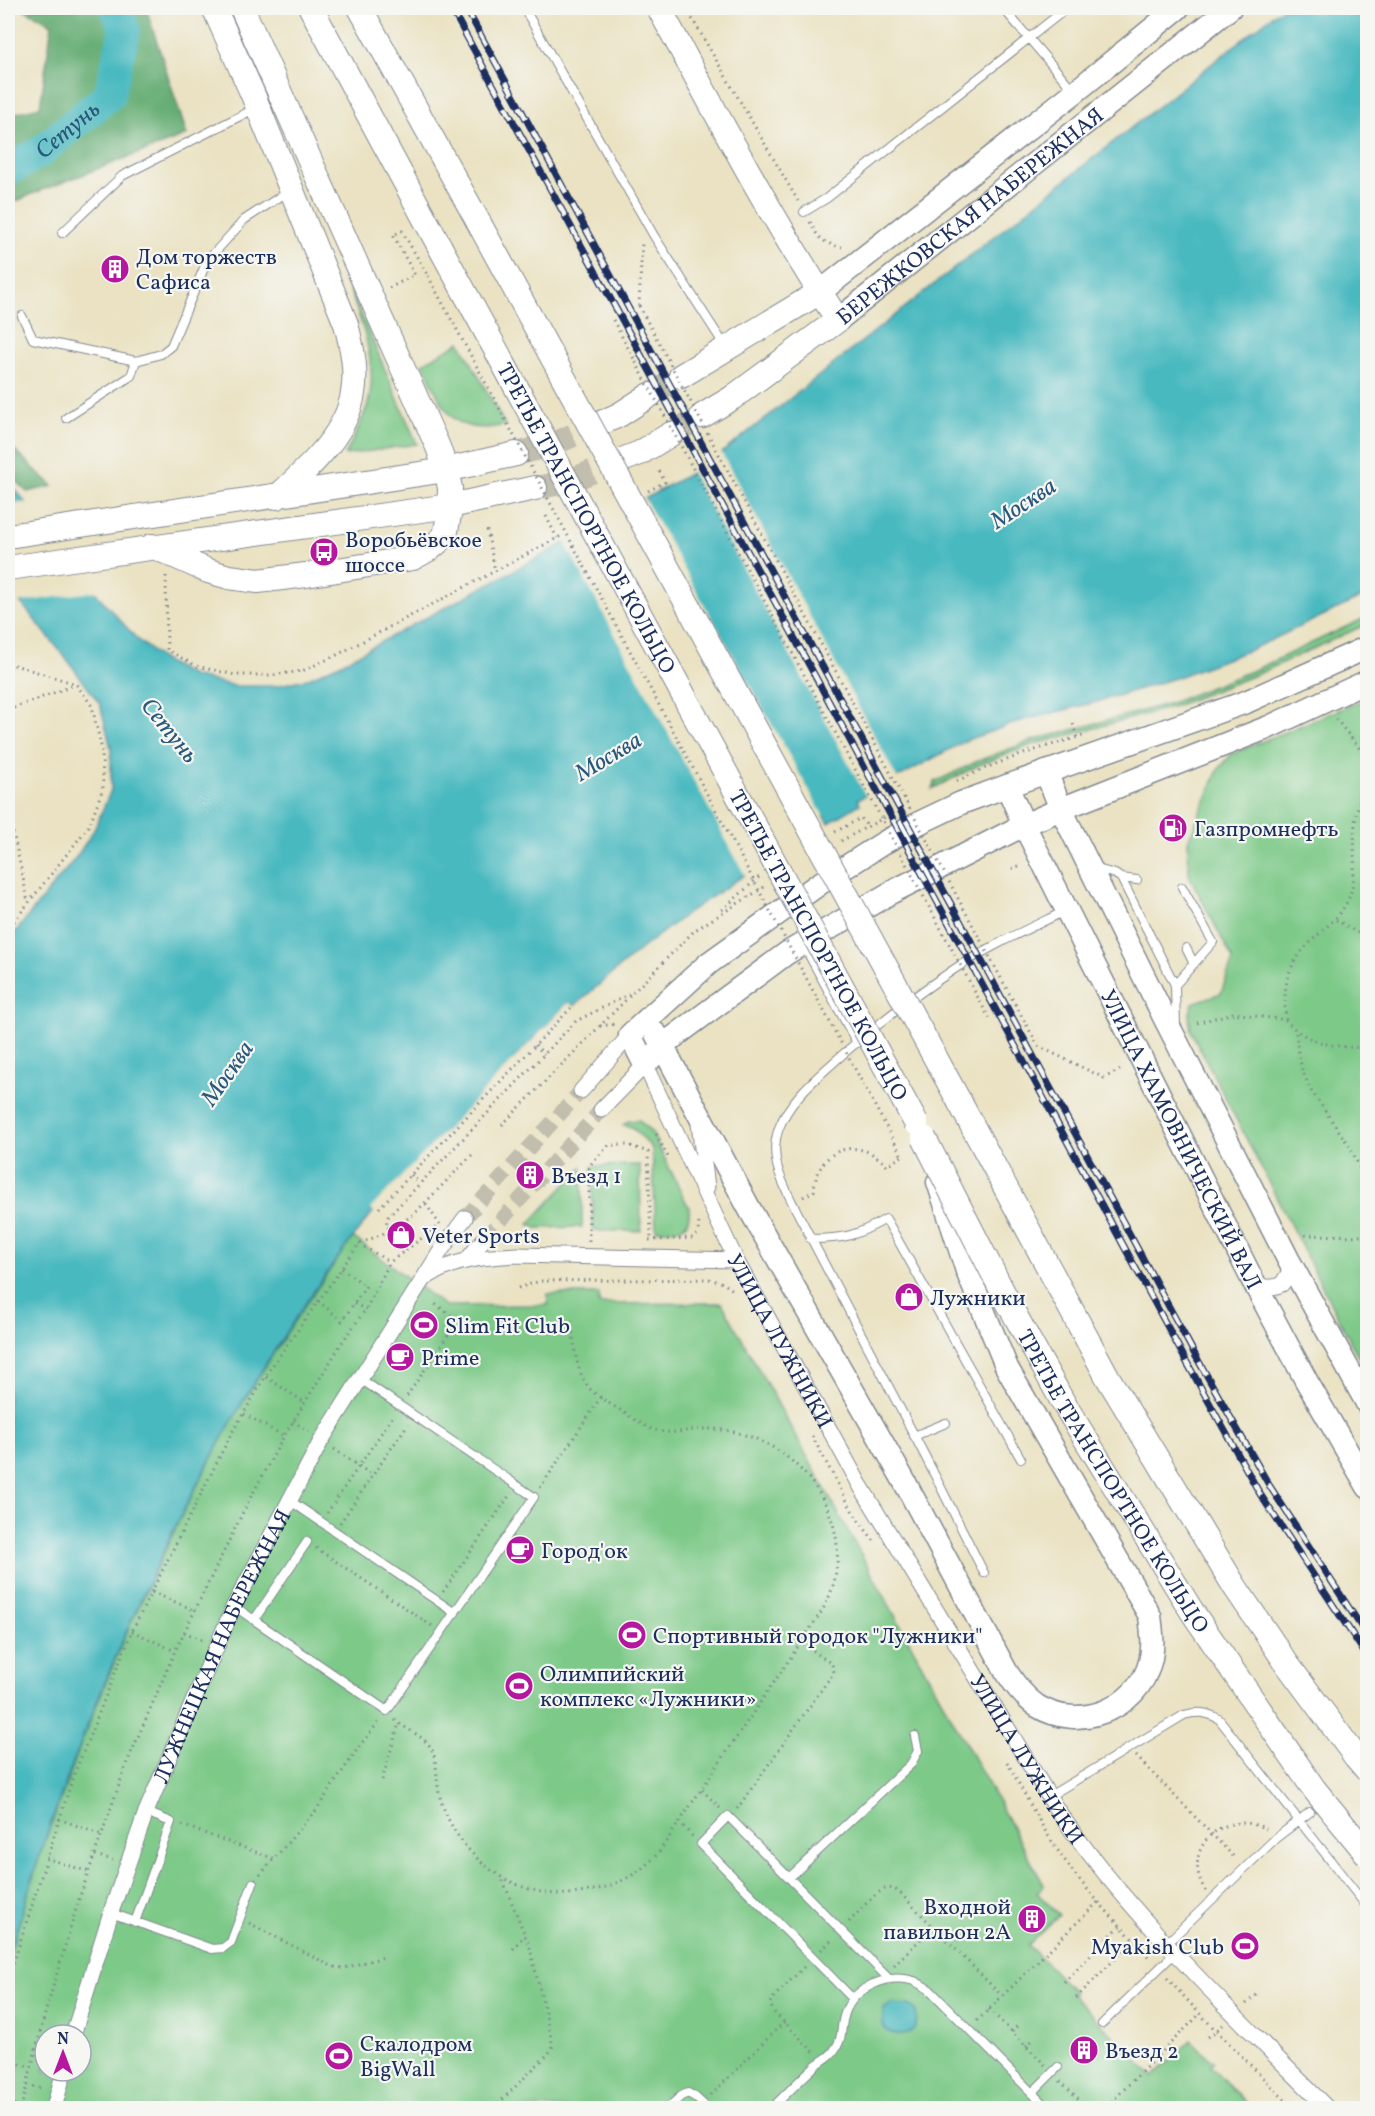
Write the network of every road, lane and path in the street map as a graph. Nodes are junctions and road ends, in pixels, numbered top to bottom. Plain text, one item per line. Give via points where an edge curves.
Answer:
1 (214, 8) edge
2 (242, 8) edge
3 (311, 8) edge
4 (360, 8) edge
5 (524, 8) edge
6 (659, 8) edge
7 (686, 8) edge
8 (1003, 8) edge
9 (1067, 8) edge
10 (1178, 8) edge
11 (1230, 8) edge
12 (1028, 40) junction
13 (1075, 92) junction
14 (258, 107) junction
15 (291, 190) junction
16 (804, 212) junction
17 (62, 233) dead end
18 (642, 242) dead end
19 (842, 248) dead end
20 (384, 290) dead end
21 (820, 292) junction
22 (22, 316) dead end
23 (613, 320) dead end
24 (838, 320) junction
25 (728, 349) junction
26 (136, 361) junction
27 (681, 376) tunnel mouth
28 (650, 395) tunnel mouth
29 (702, 416) tunnel mouth
30 (66, 418) dead end
31 (610, 419) tunnel mouth
32 (671, 434) tunnel mouth
33 (516, 454) tunnel mouth
34 (631, 456) tunnel mouth
35 (446, 470) junction
36 (659, 471) dead end
37 (535, 488) tunnel mouth
38 (642, 494) dead end
39 (277, 497) junction
40 (450, 506) junction
41 (546, 516) dead end
42 (487, 530) dead end
43 (8, 536) edge
44 (152, 546) junction
45 (8, 568) edge
46 (495, 571) junction
47 (166, 576) dead end
48 (1368, 647) edge
49 (8, 663) edge
50 (1368, 681) edge
51 (76, 684) junction
52 (8, 710) edge
53 (1336, 719) dead end
54 (1073, 724) dead end
55 (1077, 738) dead end
56 (1368, 759) edge
57 (1046, 772) junction
58 (1007, 786) junction
59 (1368, 789) edge
60 (911, 804) dead end
61 (903, 808) dead end
62 (8, 809) edge
63 (1061, 809) junction
64 (895, 812) dead end
65 (850, 824) dead end
66 (1024, 825) junction
67 (867, 826) junction
68 (839, 843) dead end
69 (1086, 861) junction
70 (1021, 865) dead end
71 (1012, 869) dead end
72 (1121, 878) junction
73 (1137, 880) dead end
74 (773, 882) dead end
75 (1182, 887) dead end
76 (28, 902) junction
77 (1067, 910) junction
78 (1336, 920) junction
79 (8, 929) edge
80 (1368, 939) edge
81 (803, 943) junction
82 (1186, 948) dead end
83 (1194, 964) junction
84 (1175, 985) junction
85 (634, 992) junction
86 (570, 1008) dead end
87 (989, 1018) dead end
88 (648, 1019) junction
89 (1286, 1020) junction
90 (1197, 1023) dead end
91 (1296, 1033) junction
92 (630, 1035) junction
93 (857, 1043) junction
94 (535, 1045) junction
95 (663, 1045) junction
96 (1179, 1047) junction
97 (1368, 1048) edge
98 (544, 1054) junction
99 (645, 1065) junction
100 (1120, 1070) dead end
101 (581, 1091) tunnel mouth
102 (601, 1110) tunnel mouth
103 (698, 1112) junction
104 (502, 1125) dead end
105 (656, 1134) dead end
106 (924, 1138) junction
107 (472, 1155) dead end
108 (672, 1164) dead end
109 (411, 1175) junction
110 (420, 1183) junction
111 (1368, 1185) edge
112 (814, 1191) dead end
113 (709, 1202) junction
114 (425, 1203) junction
115 (379, 1208) dead end
116 (697, 1215) dead end
117 (465, 1218) tunnel mouth
118 (392, 1230) junction
119 (1305, 1235) dead end
120 (1368, 1236) edge
121 (485, 1238) tunnel mouth
122 (689, 1239) dead end
123 (810, 1239) junction
124 (651, 1240) dead end
125 (589, 1241) dead end
126 (359, 1244) junction
127 (1288, 1259) junction
128 (467, 1260) junction
129 (736, 1260) junction
130 (390, 1262) junction
131 (341, 1268) junction
132 (1251, 1277) junction
133 (420, 1281) junction
134 (518, 1288) dead end
135 (737, 1295) dead end
136 (318, 1301) junction
137 (432, 1302) dead end
138 (354, 1304) junction
139 (366, 1309) junction
140 (572, 1321) dead end
141 (266, 1377) junction
142 (359, 1378) junction
143 (601, 1397) junction
144 (988, 1400) junction
145 (304, 1402) junction
146 (1368, 1405) edge
147 (400, 1406) junction
148 (980, 1406) dead end
149 (244, 1414) junction
150 (413, 1415) junction
151 (946, 1423) dead end
152 (810, 1431) dead end
153 (284, 1436) junction
154 (914, 1436) junction
155 (321, 1441) junction
156 (1021, 1459) dead end
157 (359, 1466) junction
158 (372, 1475) junction
159 (516, 1485) junction
160 (1368, 1487) edge
161 (534, 1497) junction
162 (289, 1500) junction
163 (321, 1522) junction
164 (334, 1532) junction
165 (308, 1542) joint
166 (875, 1544) dead end
167 (984, 1574) dead end
168 (152, 1592) junction
169 (437, 1601) junction
170 (234, 1606) junction
171 (195, 1611) junction
172 (455, 1613) junction
173 (254, 1620) junction
174 (132, 1632) junction
175 (184, 1632) junction
176 (441, 1632) junction
177 (801, 1642) junction
178 (216, 1647) junction
179 (175, 1651) junction
180 (387, 1711) junction
181 (399, 1723) junction
182 (915, 1736) dead end
183 (1128, 1748) junction
184 (1003, 1754) dead end
185 (1364, 1765) edge
186 (382, 1780) dead end
187 (701, 1789) junction
188 (1048, 1797) junction
189 (146, 1812) junction
190 (1310, 1812) dead end
191 (729, 1817) junction
192 (59, 1819) junction
193 (1299, 1820) junction
194 (171, 1822) junction
195 (679, 1822) junction
196 (1212, 1834) junction
197 (102, 1835) junction
198 (1276, 1838) junction
199 (701, 1844) junction
200 (1368, 1855) edge
201 (46, 1858) junction
202 (275, 1859) junction
203 (1245, 1868) junction
204 (89, 1872) junction
205 (501, 1877) junction
206 (789, 1878) junction
207 (253, 1883) joint
208 (1212, 1900) junction
209 (1098, 1902) junction
210 (1368, 1908) edge
211 (111, 1913) junction
212 (240, 1918) junction
213 (135, 1922) junction
214 (1120, 1926) junction
215 (933, 1927) junction
216 (841, 1930) junction
217 (525, 1935) junction
218 (1134, 1940) junction
219 (1171, 1948) junction
220 (513, 1949) dead end
221 (384, 1957) dead end
222 (813, 1958) junction
223 (1159, 1968) junction
224 (886, 1977) junction
225 (8, 1980) edge
226 (1064, 1982) dead end
227 (1002, 1996) junction
228 (1076, 1998) dead end
229 (854, 1999) junction
230 (1200, 2014) junction
231 (784, 2022) junction
232 (76, 2023) edge
233 (1102, 2024) dead end
234 (1017, 2026) dead end
235 (1012, 2032) junction
236 (1032, 2041) dead end
237 (1026, 2046) junction
238 (822, 2060) junction
239 (8, 2061) edge
240 (32, 2067) junction
241 (1055, 2070) junction
242 (61, 2083) edge
243 (1032, 2093) junction
244 (8, 2103) edge
245 (704, 2106) edge
246 (22, 2107) edge
247 (496, 2108) edge
248 (1107, 2108) edge
249 (54, 2109) edge
250 (668, 2109) edge
251 (772, 2109) edge
252 (1047, 2109) edge
253 (1088, 2109) edge
254 (1293, 2109) edge
255 (1327, 2109) edge

1 - 14 main road
2 - 35 main road
3 - 106 main road, ТРЕТЬЕ ТРАНСПОРТНОЕ КОЛЬЦО, bridge
4 - 185 main road, ТРЕТЬЕ ТРАНСПОРТНОЕ КОЛЬЦО, bridge via 1108,1378 1235,1587 1287,1664
5 - 25 lane via 654,236
6 - 21 main road
7 - 16 path
8 - 12 lane
9 - 12 lane
10 - 13 main road, БЕРЕЖКОВСКАЯ НАБЕРЕЖНАЯ
11 - 24 main road, БЕРЕЖКОВСКАЯ НАБЕРЕЖНАЯ
12 - 13 lane
12 - 16 lane
13 - 21 main road, БЕРЕЖКОВСКАЯ НАБЕРЕЖНАЯ
14 - 15 main road
14 - 17 lane via 122,176
15 - 26 lane via 244,220 207,261 171,346 161,354
15 - 39 main road via 346,324 354,375 353,395 328,446
16 - 19 path via 826,244
18 - 100 path, bridge via 639,306 1038,1046 1104,1078
20 - 112 path, bridge via 415,275 393,235 402,231 902,1156 887,1166 866,1150 840,1150 820,1166
21 - 24 main road
21 - 25 main road, БЕРЕЖКОВСКАЯ НАБЕРЕЖНАЯ
22 - 26 lane via 33,339
23 - 87 path, bridge
24 - 29 main road, БЕРЕЖКОВСКАЯ НАБЕРЕЖНАЯ
25 - 27 main road, БЕРЕЖКОВСКАЯ НАБЕРЕЖНАЯ
26 - 30 lane via 131,376
28 - 31 main road
32 - 34 main road
33 - 35 main road
35 - 39 main road
35 - 40 main road
36 - 38 path via 665,482
37 - 40 main road
39 - 43 main road
40 - 44 main road
40 - 44 main road via 445,536 413,558 306,575 258,581 230,577 208,572
41 - 46 path via 559,537
42 - 46 path
44 - 45 main road
46 - 47 path via 335,656 302,671 273,675 225,673 196,666 167,650
48 - 57 main road via 1246,702
49 - 51 path
50 - 63 main road via 1269,727
51 - 52 path
51 - 76 path via 92,706 102,750 103,788 88,826
53 - 56 path
54 - 55 path
57 - 58 main road
57 - 63 main road, УЛИЦА ХАМОВНИЧЕСКИЙ ВАЛ
58 - 66 main road, УЛИЦА ХАМОВНИЧЕСКИЙ ВАЛ
58 - 88 main road via 932,817 857,860 709,963
59 - 78 path via 1361,796 1356,813 1353,884
60 - 61 path
62 - 76 path
63 - 66 main road
63 - 69 main road, УЛИЦА ХАМОВНИЧЕСКИЙ ВАЛ
64 - 67 path
65 - 67 path via 861,818
66 - 77 main road, УЛИЦА ХАМОВНИЧЕСКИЙ ВАЛ
66 - 81 main road via 892,892
67 - 68 path
69 - 72 lane
69 - 96 main road, УЛИЦА ХАМОВНИЧЕСКИЙ ВАЛ
70 - 71 path
72 - 73 lane
72 - 84 lane
74 - 85 path via 695,930
75 - 83 lane via 1213,942
76 - 79 path
77 - 93 lane via 958,967
77 - 132 main road, УЛИЦА ХАМОВНИЧЕСКИЙ ВАЛ
78 - 80 path
78 - 89 path via 1298,957 1286,977
81 - 93 lane
81 - 95 main road
82 - 83 lane
83 - 84 lane
84 - 96 lane
85 - 98 path via 576,1021
85 - 104 path
86 - 94 path
88 - 92 main road
88 - 95 main road
89 - 90 path via 1233,1013
89 - 91 path
91 - 97 path via 1322,1044
91 - 111 path via 1310,1089 1350,1147
92 - 99 main road, УЛИЦА ЛУЖНИКИ
92 - 101 street
93 - 123 lane via 806,1088 778,1130 777,1169
94 - 98 path
94 - 109 path
95 - 99 main road
95 - 103 main road
96 - 127 main road, УЛИЦА ХАМОВНИЧЕСКИЙ ВАЛ
98 - 110 path
99 - 102 street
99 - 113 street, УЛИЦА ЛУЖНИКИ
103 - 106 main road, bridge via 1006,1671 1025,1696 1058,1715 1084,1716 1112,1709 1143,1681 1153,1649 1150,1616 1006,1368 968,1271
103 - 113 street, УЛИЦА ЛУЖНИКИ
105 - 108 path
106 - 200 main road, ТРЕТЬЕ ТРАНСПОРТНОЕ КОЛЬЦО, bridge via 1064,1404 1187,1604 1314,1789
107 - 114 path
109 - 110 path
109 - 115 path
110 - 118 path via 386,1219
113 - 129 street, УЛИЦА ЛУЖНИКИ
114 - 118 path
114 - 130 path via 440,1225
116 - 122 path via 698,1233
117 - 133 street, ЛУЖНЕЦКАЯ НАБЕРЕЖНАЯ
118 - 126 path
119 - 120 path
121 - 128 street
123 - 144 lane via 850,1237 886,1219
123 - 154 lane
124 - 125 path via 648,1152 628,1145 609,1145 589,1166
126 - 130 path
126 - 131 path
127 - 132 street via 1289,1273 1282,1284 1268,1288
127 - 146 main road, УЛИЦА ХАМОВНИЧЕСКИЙ ВАЛ
128 - 129 street, ЛУЖНЕЦКАЯ НАБЕРЕЖНАЯ via 517,1255
128 - 133 street, ЛУЖНЕЦКАЯ НАБЕРЕЖНАЯ via 452,1263
129 - 188 street, УЛИЦА ЛУЖНИКИ via 860,1485
130 - 139 path
131 - 136 path
131 - 138 path via 366,1286
132 - 160 main road, УЛИЦА ХАМОВНИЧЕСКИЙ ВАЛ
133 - 142 street, ЛУЖНЕЦКАЯ НАБЕРЕЖНАЯ
134 - 135 path via 540,1281 709,1279
136 - 138 path via 342,1321
136 - 141 path
137 - 147 path via 452,1316 455,1325
138 - 139 path
139 - 145 path
140 - 143 path via 583,1378
141 - 145 path
141 - 149 path
142 - 147 lane
142 - 155 street, ЛУЖНЕЦКАЯ НАБЕРЕЖНАЯ
143 - 161 path
143 - 177 path via 652,1430 720,1430 756,1438 785,1454 811,1479 826,1504 838,1557 828,1600
144 - 148 lane
144 - 156 lane
145 - 153 path
147 - 150 lane
147 - 157 path
149 - 153 path
149 - 168 path
150 - 158 path
150 - 159 lane
151 - 154 lane
152 - 166 path
153 - 171 path
154 - 167 lane
155 - 157 path
155 - 162 street, ЛУЖНЕЦКАЯ НАБЕРЕЖНАЯ
157 - 158 path
157 - 163 path
158 - 164 path
159 - 161 lane
159 - 169 path
161 - 172 lane
162 - 163 lane
162 - 170 street, ЛУЖНЕЦКАЯ НАБЕРЕЖНАЯ
163 - 164 lane
164 - 169 lane
165 - 173 lane
165 - 176 path
168 - 171 path
168 - 174 path
169 - 172 lane
170 - 173 lane
170 - 178 street, ЛУЖНЕЦКАЯ НАБЕРЕЖНАЯ
171 - 175 path
172 - 176 lane
173 - 180 lane
174 - 179 path
174 - 192 path
175 - 178 path
175 - 179 path
176 - 180 lane
177 - 187 path
177 - 191 path via 832,1664 834,1672
178 - 189 street, ЛУЖНЕЦКАЯ НАБЕРЕЖНАЯ
179 - 197 path via 126,1765
180 - 181 path
180 - 202 path via 316,1810
181 - 186 path
181 - 205 path via 432,1749 439,1795 454,1831 479,1861
182 - 206 lane via 918,1751 911,1764
183 - 188 lane
183 - 193 lane via 1184,1715 1211,1714
183 - 196 path
184 - 209 path via 1047,1834
187 - 191 path
187 - 195 path
188 - 219 street, УЛИЦА ЛУЖНИКИ via 1093,1859
189 - 194 lane
189 - 211 street, ЛУЖНЕЦКАЯ НАБЕРЕЖНАЯ
190 - 193 lane
191 - 199 lane
191 - 206 lane
192 - 197 path
192 - 201 path
193 - 198 lane
193 - 210 lane
194 - 202 path
194 - 213 lane
195 - 199 path
195 - 205 path via 648,1865 627,1879 597,1890 574,1894 541,1892
196 - 198 path via 1228,1824 1247,1822 1268,1830
196 - 203 path
196 - 208 path via 1199,1854 1198,1870
197 - 204 path
198 - 203 lane
199 - 222 lane
201 - 204 path
201 - 225 path
202 - 207 path
203 - 208 lane
204 - 240 path
205 - 217 path
206 - 216 lane
207 - 212 lane
208 - 219 lane
209 - 214 path
209 - 227 path
211 - 213 lane
211 - 232 street, ЛУЖНЕЦКАЯ НАБЕРЕЖНАЯ
212 - 213 lane via 231,1942 218,1950
212 - 221 path via 333,1967 344,1968
214 - 218 path
214 - 226 path
215 - 216 path via 899,1892 889,1888 881,1891
215 - 224 path
215 - 227 path
216 - 222 path
216 - 224 lane
217 - 220 path
217 - 247 path via 553,2046
218 - 223 path
218 - 228 path
219 - 223 lane
219 - 255 street, УЛИЦА ЛУЖНИКИ
222 - 229 lane
222 - 231 path via 771,2001 771,2007
223 - 230 path
223 - 233 lane
224 - 229 lane
224 - 243 lane via 914,1982 930,1990
227 - 235 path via 989,2009
229 - 238 lane via 846,2011 841,2040 831,2055
230 - 248 path
230 - 254 path
231 - 238 path
231 - 245 path
234 - 235 path
235 - 237 path
236 - 237 path
237 - 241 path
238 - 251 lane
239 - 240 path
240 - 246 path
241 - 243 lane
241 - 253 path
242 - 249 street
243 - 252 lane
244 - 246 path
245 - 250 lane via 691,2094 685,2094

